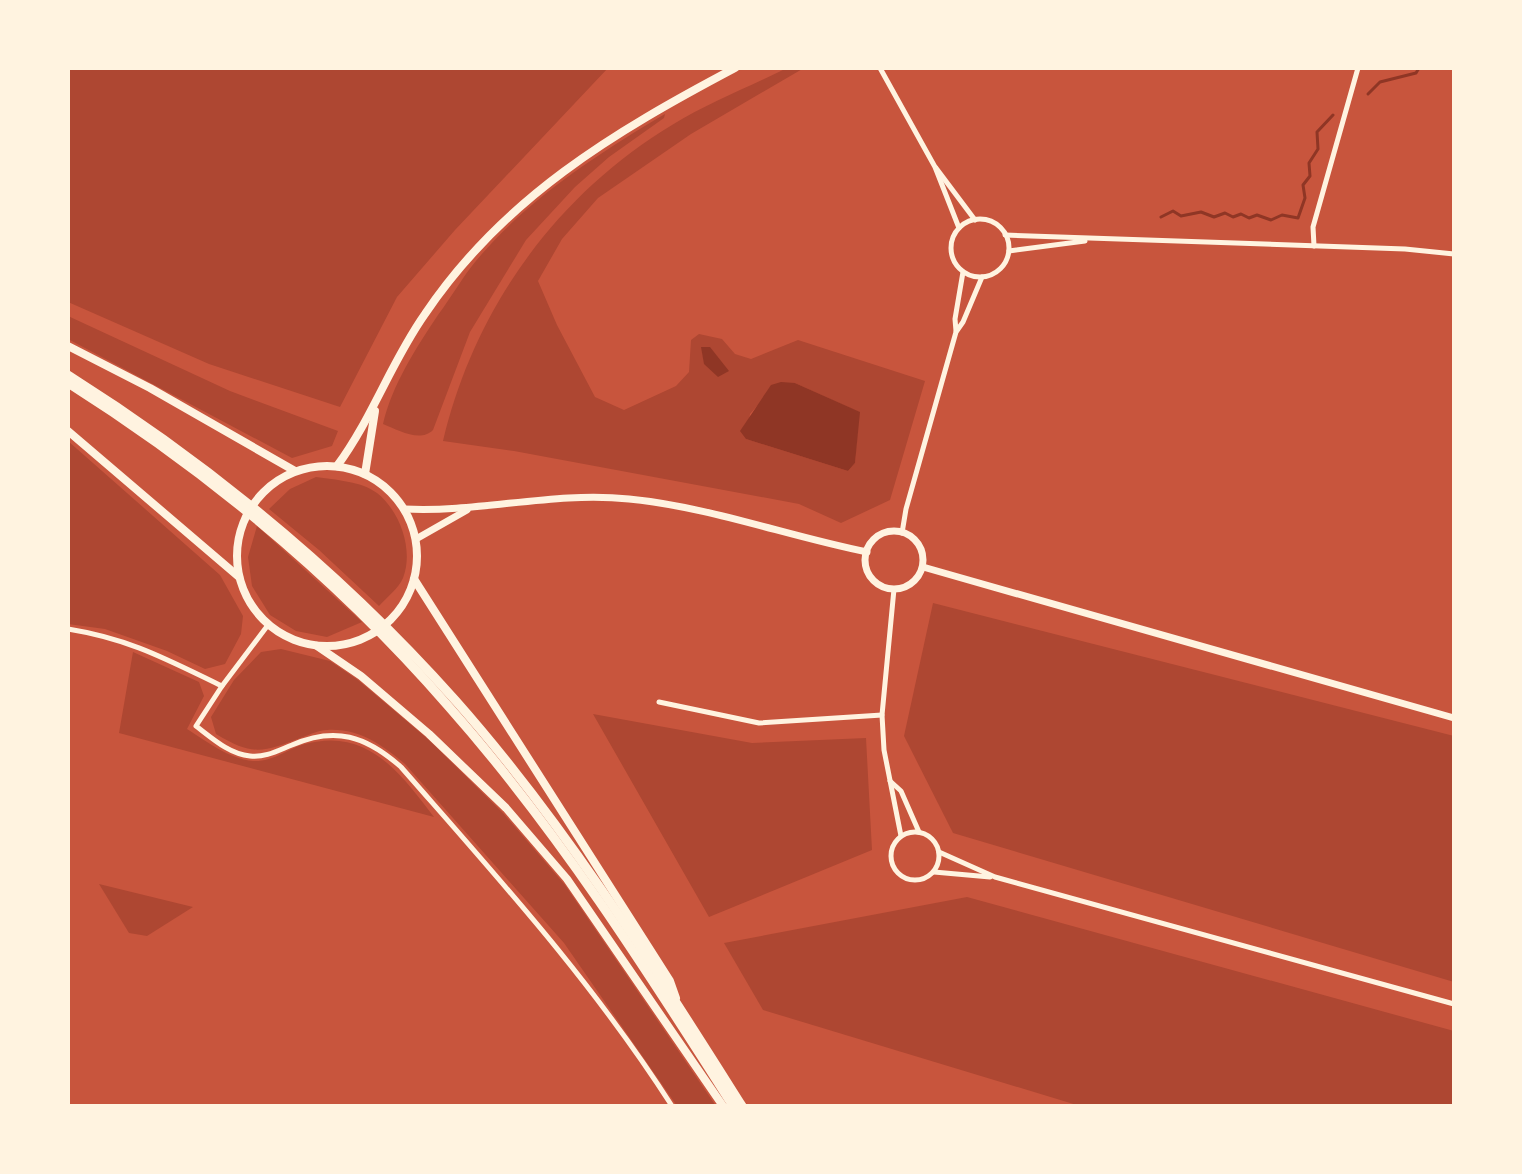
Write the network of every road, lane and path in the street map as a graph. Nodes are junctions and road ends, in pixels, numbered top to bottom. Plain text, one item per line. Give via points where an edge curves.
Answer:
1 (735, 68) edge
2 (880, 68) edge
3 (1358, 68) edge
4 (935, 167) junction
5 (975, 220) junction
6 (959, 228) junction
7 (1005, 235) junction
8 (1098, 239) junction
9 (1314, 246) junction
10 (1009, 251) junction
11 (1454, 254) edge
12 (963, 272) junction
13 (982, 277) junction
14 (956, 332) junction
15 (68, 346) edge
16 (68, 375) edge
17 (68, 383) edge
18 (376, 402) junction
19 (68, 431) edge
20 (337, 466) junction
21 (295, 471) junction
22 (365, 474) junction
23 (473, 507) junction
24 (404, 509) junction
25 (902, 533) junction
26 (416, 539) junction
27 (867, 552) junction
28 (923, 567) junction
29 (239, 577) junction
30 (414, 579) junction
31 (894, 589) junction
32 (268, 625) junction
33 (68, 629) edge
34 (317, 646) junction
35 (222, 686) junction
36 (659, 702) dead end
37 (882, 715) junction
38 (1454, 718) edge
39 (890, 780) junction
40 (919, 832) junction
41 (901, 836) junction
42 (939, 852) junction
43 (934, 872) junction
44 (995, 877) junction
45 (1454, 1004) edge
46 (679, 1006) junction
47 (672, 1106) edge
48 (723, 1106) edge
49 (733, 1106) edge
50 (742, 1106) edge

1 - 18 main road via 585,155 497,226 424,314
2 - 4 street
3 - 9 street via 1313,227
4 - 5 street
4 - 6 street
5 - 6 street
5 - 7 street via 992,222
6 - 12 street via 952,256
7 - 8 street
7 - 10 street
8 - 9 street
8 - 10 street
9 - 11 street
10 - 13 street via 1003,266
12 - 13 street
12 - 14 street
13 - 14 street
14 - 25 street
15 - 21 main road
16 - 46 highway via 178,447 304,548 368,608 516,775
17 - 49 highway via 173,453 299,554 450,707 564,854
18 - 20 main road
18 - 22 main road
19 - 29 main road
20 - 21 main road
20 - 22 main road
21 - 29 main road via 276,480 248,510 237,549
22 - 24 main road
23 - 24 street
23 - 26 street
23 - 27 street via 527,499 628,499 704,510
24 - 26 main road
25 - 27 street via 881,535
25 - 28 street via 919,546
26 - 30 main road
27 - 31 street via 872,580
28 - 31 street via 912,583
28 - 38 street
29 - 32 main road
30 - 34 main road via 406,601 379,630 344,645
30 - 46 main road via 670,981
31 - 37 street
32 - 34 main road
32 - 35 street
33 - 35 street via 145,648
34 - 48 main road via 395,705 506,808 567,879
35 - 47 street via 196,726 237,753 266,756 326,734 368,743 401,767 561,949
36 - 37 street via 759,723
37 - 39 street
39 - 40 street via 901,791
39 - 41 street
40 - 41 street
40 - 42 street via 932,839
41 - 43 street via 891,852 897,872 911,880
42 - 43 street
42 - 44 street
43 - 44 street
44 - 45 street
46 - 50 highway

